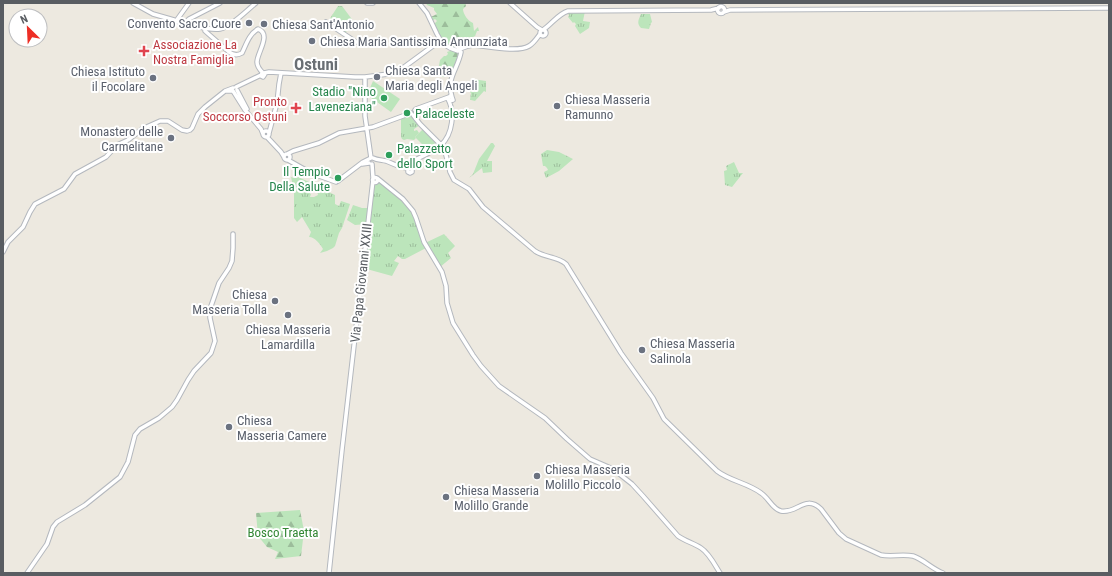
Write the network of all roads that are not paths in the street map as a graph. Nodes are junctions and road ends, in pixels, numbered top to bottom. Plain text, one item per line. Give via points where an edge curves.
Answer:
1 (133, 3) edge
2 (189, 3) edge
3 (220, 3) edge
4 (256, 3) edge
5 (367, 3) edge
6 (373, 3) edge
7 (419, 3) edge
8 (510, 3) edge
9 (1109, 8) edge
10 (176, 19) junction
11 (326, 22) dead end
12 (184, 24) junction
13 (205, 29) junction
14 (542, 32) junction
15 (440, 40) junction
16 (356, 42) dead end
17 (459, 51) junction
18 (281, 73) junction
19 (263, 75) junction
20 (365, 77) junction
21 (235, 89) junction
22 (450, 99) junction
23 (414, 114) junction
24 (366, 129) junction
25 (267, 133) junction
26 (440, 147) junction
27 (288, 157) junction
28 (371, 161) junction
29 (375, 180) junction
30 (337, 181) junction
31 (233, 234) dead end
32 (3, 252) edge
33 (27, 573) edge
34 (329, 573) edge
35 (720, 573) edge
36 (943, 573) edge

1 - 10 main road via 167,19
2 - 10 main road
3 - 12 main road
4 - 13 main road via 227,26
5 - 6 main road
7 - 15 main road via 427,13
8 - 14 main road
9 - 14 main road via 730,10 721,6 719,10 568,11 558,16
10 - 12 main road
11 - 16 main road
12 - 13 main road
13 - 19 main road via 228,52 238,55 242,53 246,41 254,31 261,30 264,36 257,64
14 - 17 main road via 533,43 524,48 477,45 467,46
15 - 17 main road
15 - 20 main road via 396,73
17 - 22 main road via 451,79
18 - 19 main road
18 - 20 main road
18 - 25 main road via 277,103
19 - 21 main road
20 - 24 main road
21 - 25 main road via 245,107
21 - 32 main road via 223,92 200,112 192,128 187,131 168,121 160,121 119,143 100,161 75,174 60,192 35,204 23,226 8,242
22 - 23 main road
22 - 26 main road via 451,125
23 - 24 main road
23 - 26 main road
24 - 27 main road via 339,133 319,143 293,151
24 - 28 main road
25 - 27 main road
26 - 28 main road via 416,161 409,169
26 - 36 main road via 447,159 451,177 455,181 469,189 483,207 535,252 558,258 566,264 664,419 721,474 758,490 772,506 783,512 803,504 816,505 849,541 881,555 915,557
27 - 30 main road
28 - 29 main road
28 - 30 main road
28 - 30 main road via 363,162
29 - 34 main road, Via Papa Giovanni XXIII via 372,188
29 - 35 main road via 383,183 403,199 413,211 424,242 442,272 453,323 472,355 489,376 499,386 548,420 590,459 613,469 632,484 678,536 705,551
31 - 33 main road via 232,260 219,283 210,309 215,341 211,353 194,371 172,407 135,435 128,462 120,477 85,506 55,524 47,544

